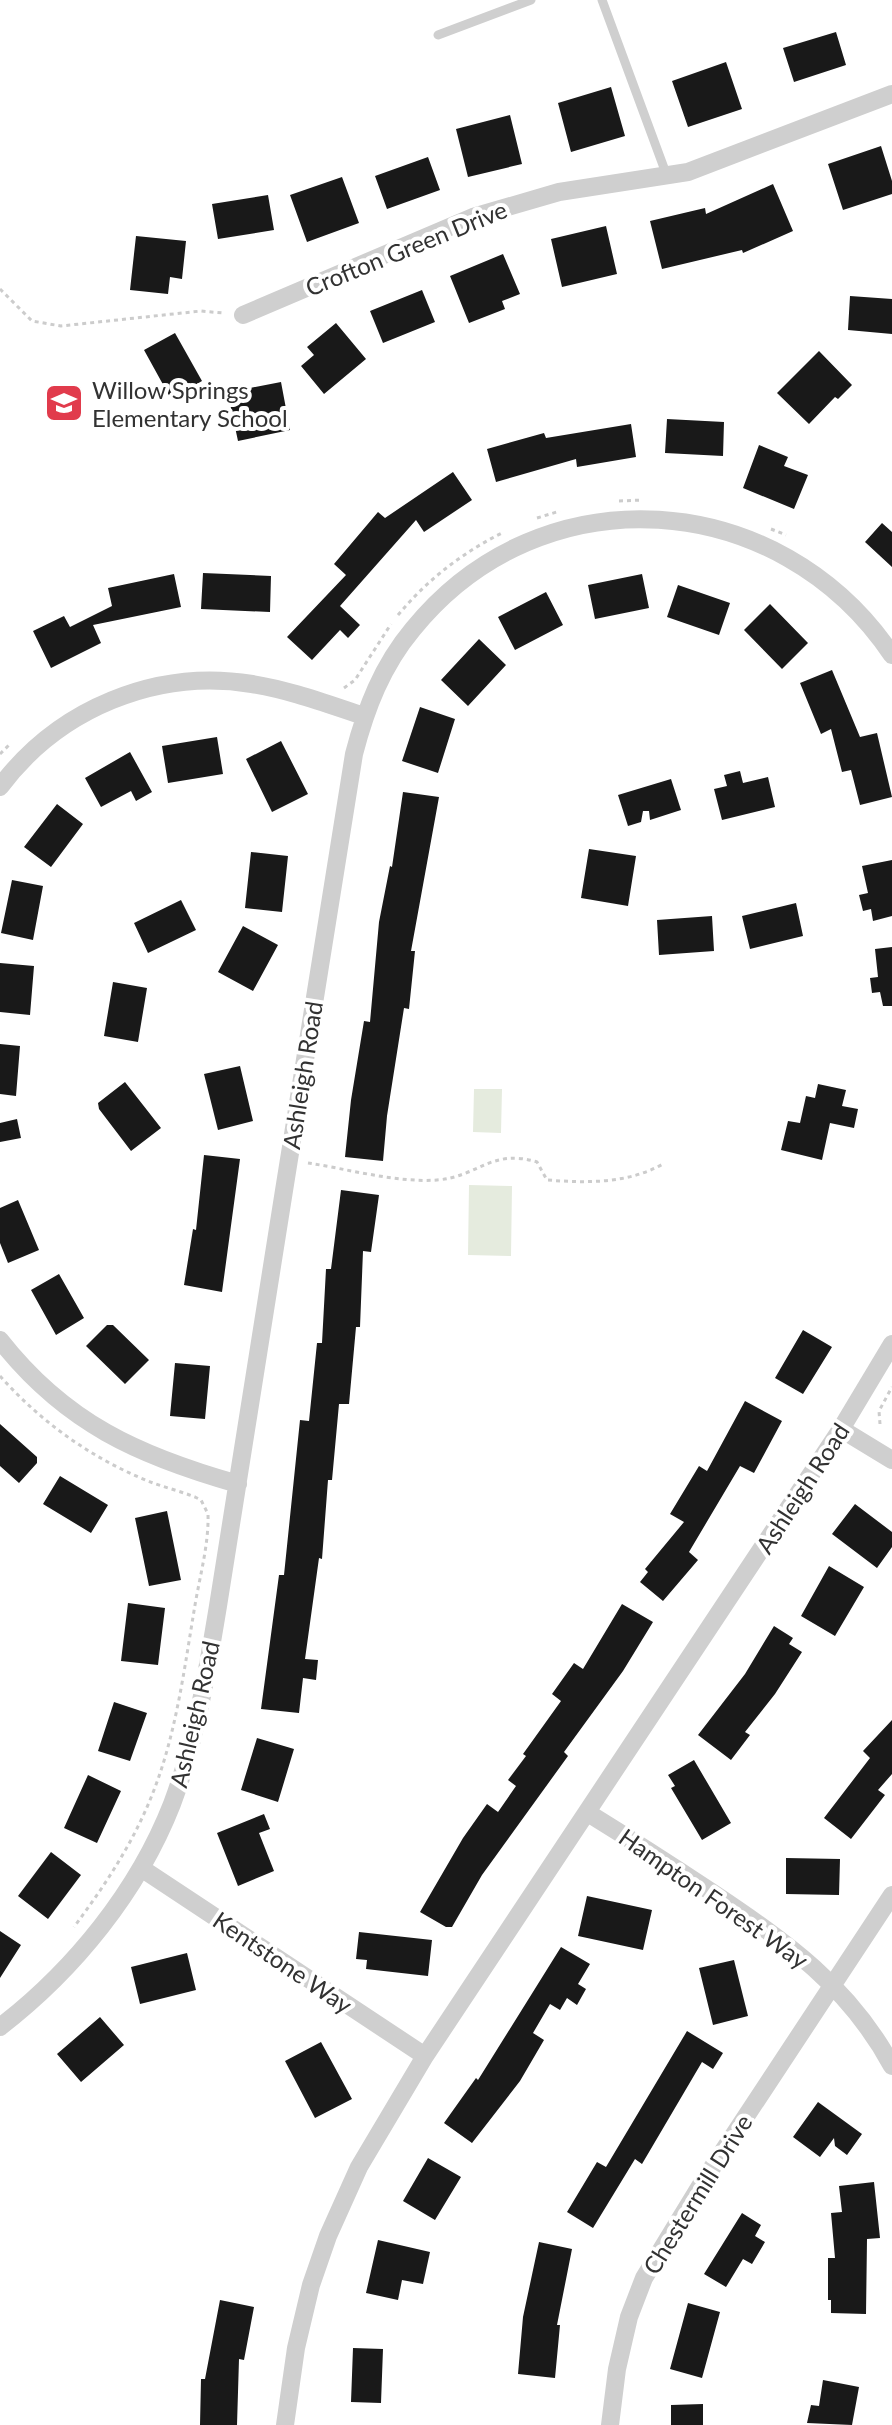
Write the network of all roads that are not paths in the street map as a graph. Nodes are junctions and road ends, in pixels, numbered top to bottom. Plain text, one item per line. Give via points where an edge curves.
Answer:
1 (531, 0) edge
2 (602, 0) edge
3 (438, 35) dead end
4 (892, 94) edge
5 (667, 176) junction
6 (243, 315) road end
7 (892, 655) edge
8 (364, 716) junction
9 (0, 787) edge
10 (0, 1340) edge
11 (892, 1344) edge
12 (841, 1429) junction
13 (892, 1460) edge
14 (238, 1484) junction
15 (588, 1813) junction
16 (141, 1868) junction
17 (892, 1895) edge
18 (834, 1984) junction
19 (0, 2027) edge
20 (425, 2056) junction
21 (892, 2066) edge
22 (285, 2425) edge
23 (610, 2425) edge

1 - 3 lane
2 - 5 lane
4 - 5 street, Crofton Green Drive
5 - 6 street, Crofton Green Drive via 559,192 473,217
7 - 8 street, Ashleigh Road via 838,592 766,545 674,520 610,520 517,547 458,583 390,661
8 - 9 street via 253,684 164,684 128,693 63,725
8 - 14 street, Ashleigh Road
10 - 14 street via 41,1385 109,1436
11 - 12 street, Ashleigh Road
12 - 13 street
12 - 15 street, Ashleigh Road
14 - 16 street, Ashleigh Road via 190,1748 172,1804
15 - 18 street, Hampton Forest Way via 784,1941
15 - 20 street, Ashleigh Road
16 - 19 street, Ashleigh Road via 79,1954
16 - 20 street, Kentstone Way
17 - 18 street, Chestermill Drive
18 - 21 street, Hampton Forest Way via 865,2020
18 - 23 street, Chestermill Drive via 644,2278 629,2317
20 - 22 street, Ashleigh Road via 359,2167 328,2236 296,2348

